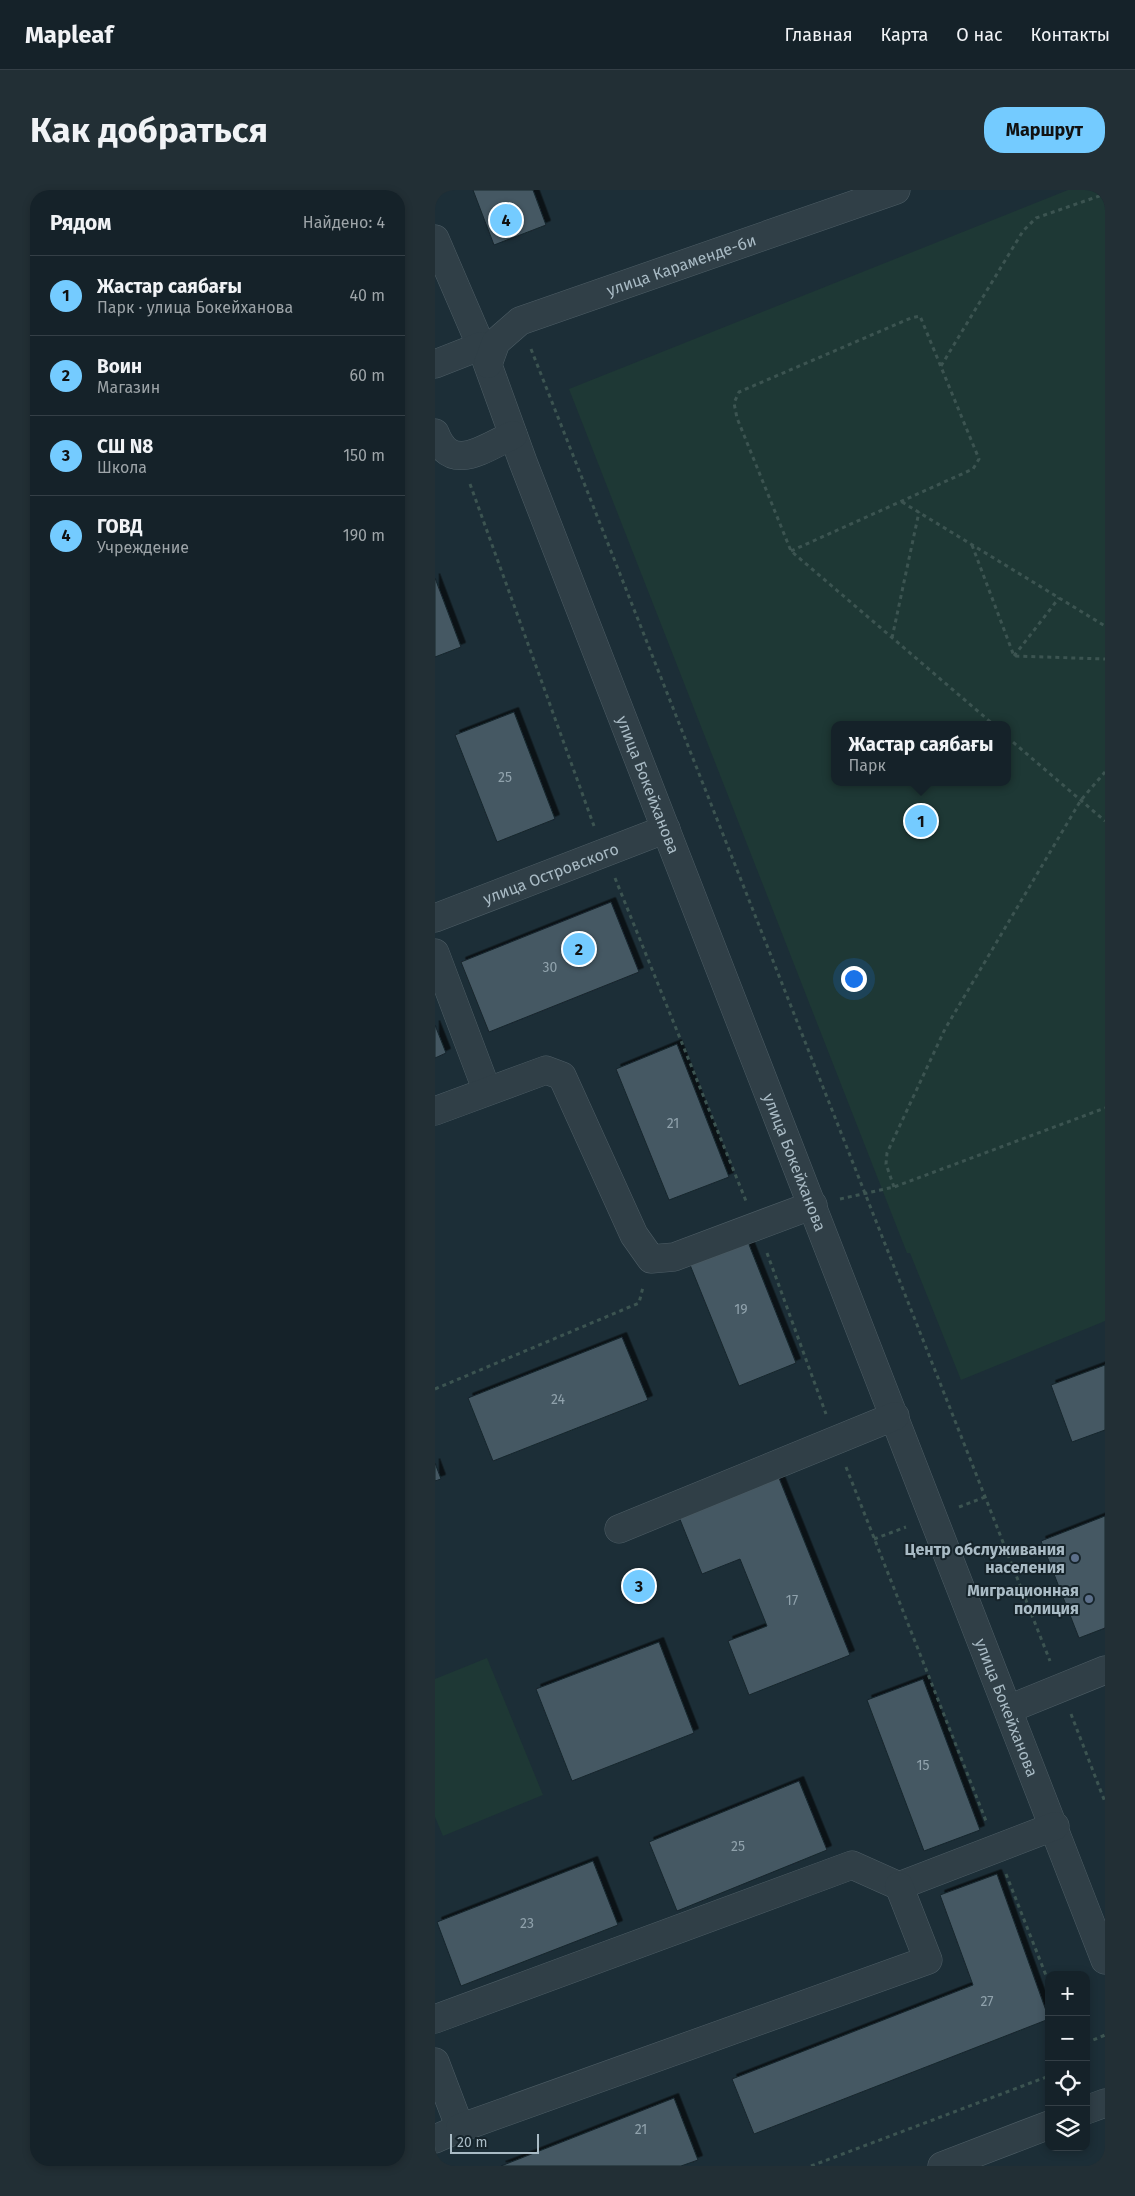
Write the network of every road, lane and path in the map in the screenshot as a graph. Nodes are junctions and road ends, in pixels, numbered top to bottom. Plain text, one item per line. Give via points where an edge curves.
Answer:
1 (896, 190) edge
2 (1105, 194) edge
3 (435, 239) edge
4 (520, 321) junction
5 (484, 355) junction
6 (435, 364) edge
7 (941, 366) junction
8 (435, 433) edge
9 (513, 435) junction
10 (476, 478) dead end
11 (902, 502) junction
12 (919, 512) junction
13 (971, 544) junction
14 (791, 550) junction
15 (1059, 598) junction
16 (1105, 626) edge
17 (892, 638) junction
18 (1014, 656) junction
19 (1105, 659) edge
20 (988, 721) edge
21 (1011, 739) edge
22 (1105, 772) edge
23 (1081, 800) junction
24 (1105, 821) edge
25 (666, 829) junction
26 (605, 853) junction
27 (435, 918) edge
28 (435, 952) edge
29 (487, 1092) junction
30 (1105, 1108) edge
31 (435, 1111) edge
32 (894, 1187) junction
33 (864, 1194) junction
34 (813, 1205) junction
35 (651, 1259) junction
36 (435, 1389) edge
37 (895, 1416) junction
38 (619, 1529) dead end
39 (1105, 1670) edge
40 (1061, 1688) junction
41 (1009, 1709) junction
42 (1105, 1802) edge
43 (1055, 1826) junction
44 (899, 1886) junction
45 (1105, 1960) edge
46 (435, 2019) edge
47 (1105, 2036) edge
48 (1090, 2042) edge
49 (435, 2062) edge
50 (1045, 2078) edge
51 (1105, 2103) edge
52 (1090, 2109) edge
53 (1045, 2127) edge
54 (460, 2128) junction
55 (435, 2139) edge
56 (811, 2166) edge
57 (942, 2166) edge

1 - 4 street, улица Караменде-би
2 - 7 path via 1035,218 1023,231
3 - 5 street, улица Бокейханова
4 - 5 street, улица Караменде-би
4 - 33 path
5 - 6 street
5 - 9 street, улица Бокейханова
7 - 11 path via 979,459 973,469
7 - 14 path via 920,316 739,392 734,403 737,418
8 - 9 street via 439,444 449,454 462,457
9 - 25 street, улица Бокейханова
10 - 26 path via 469,481
11 - 12 path
11 - 14 path
12 - 13 path
12 - 17 path
13 - 15 path
13 - 18 path
14 - 17 path
15 - 16 path
15 - 18 path
17 - 20 path
18 - 19 path
21 - 23 path
22 - 23 path
23 - 24 path
23 - 32 path via 945,1029 887,1153 886,1164
25 - 26 street, улица Островского
25 - 34 street, улица Бокейханова
26 - 27 street, улица Островского
28 - 29 street
29 - 31 street
29 - 35 street via 546,1070 562,1076 634,1235
30 - 32 path
32 - 33 path
33 - 34 path
33 - 40 path
34 - 35 street via 674,1257
34 - 37 street, улица Бокейханова
35 - 36 path via 639,1303
37 - 38 street
37 - 41 street, улица Бокейханова
39 - 40 street
40 - 41 street
40 - 42 path
41 - 43 street, улица Бокейханова
43 - 44 street
43 - 45 street, улица Бокейханова
44 - 46 street via 851,1865
44 - 54 street via 928,1960
47 - 48 path
49 - 54 street
50 - 56 path
51 - 52 street
53 - 57 street
54 - 55 street

